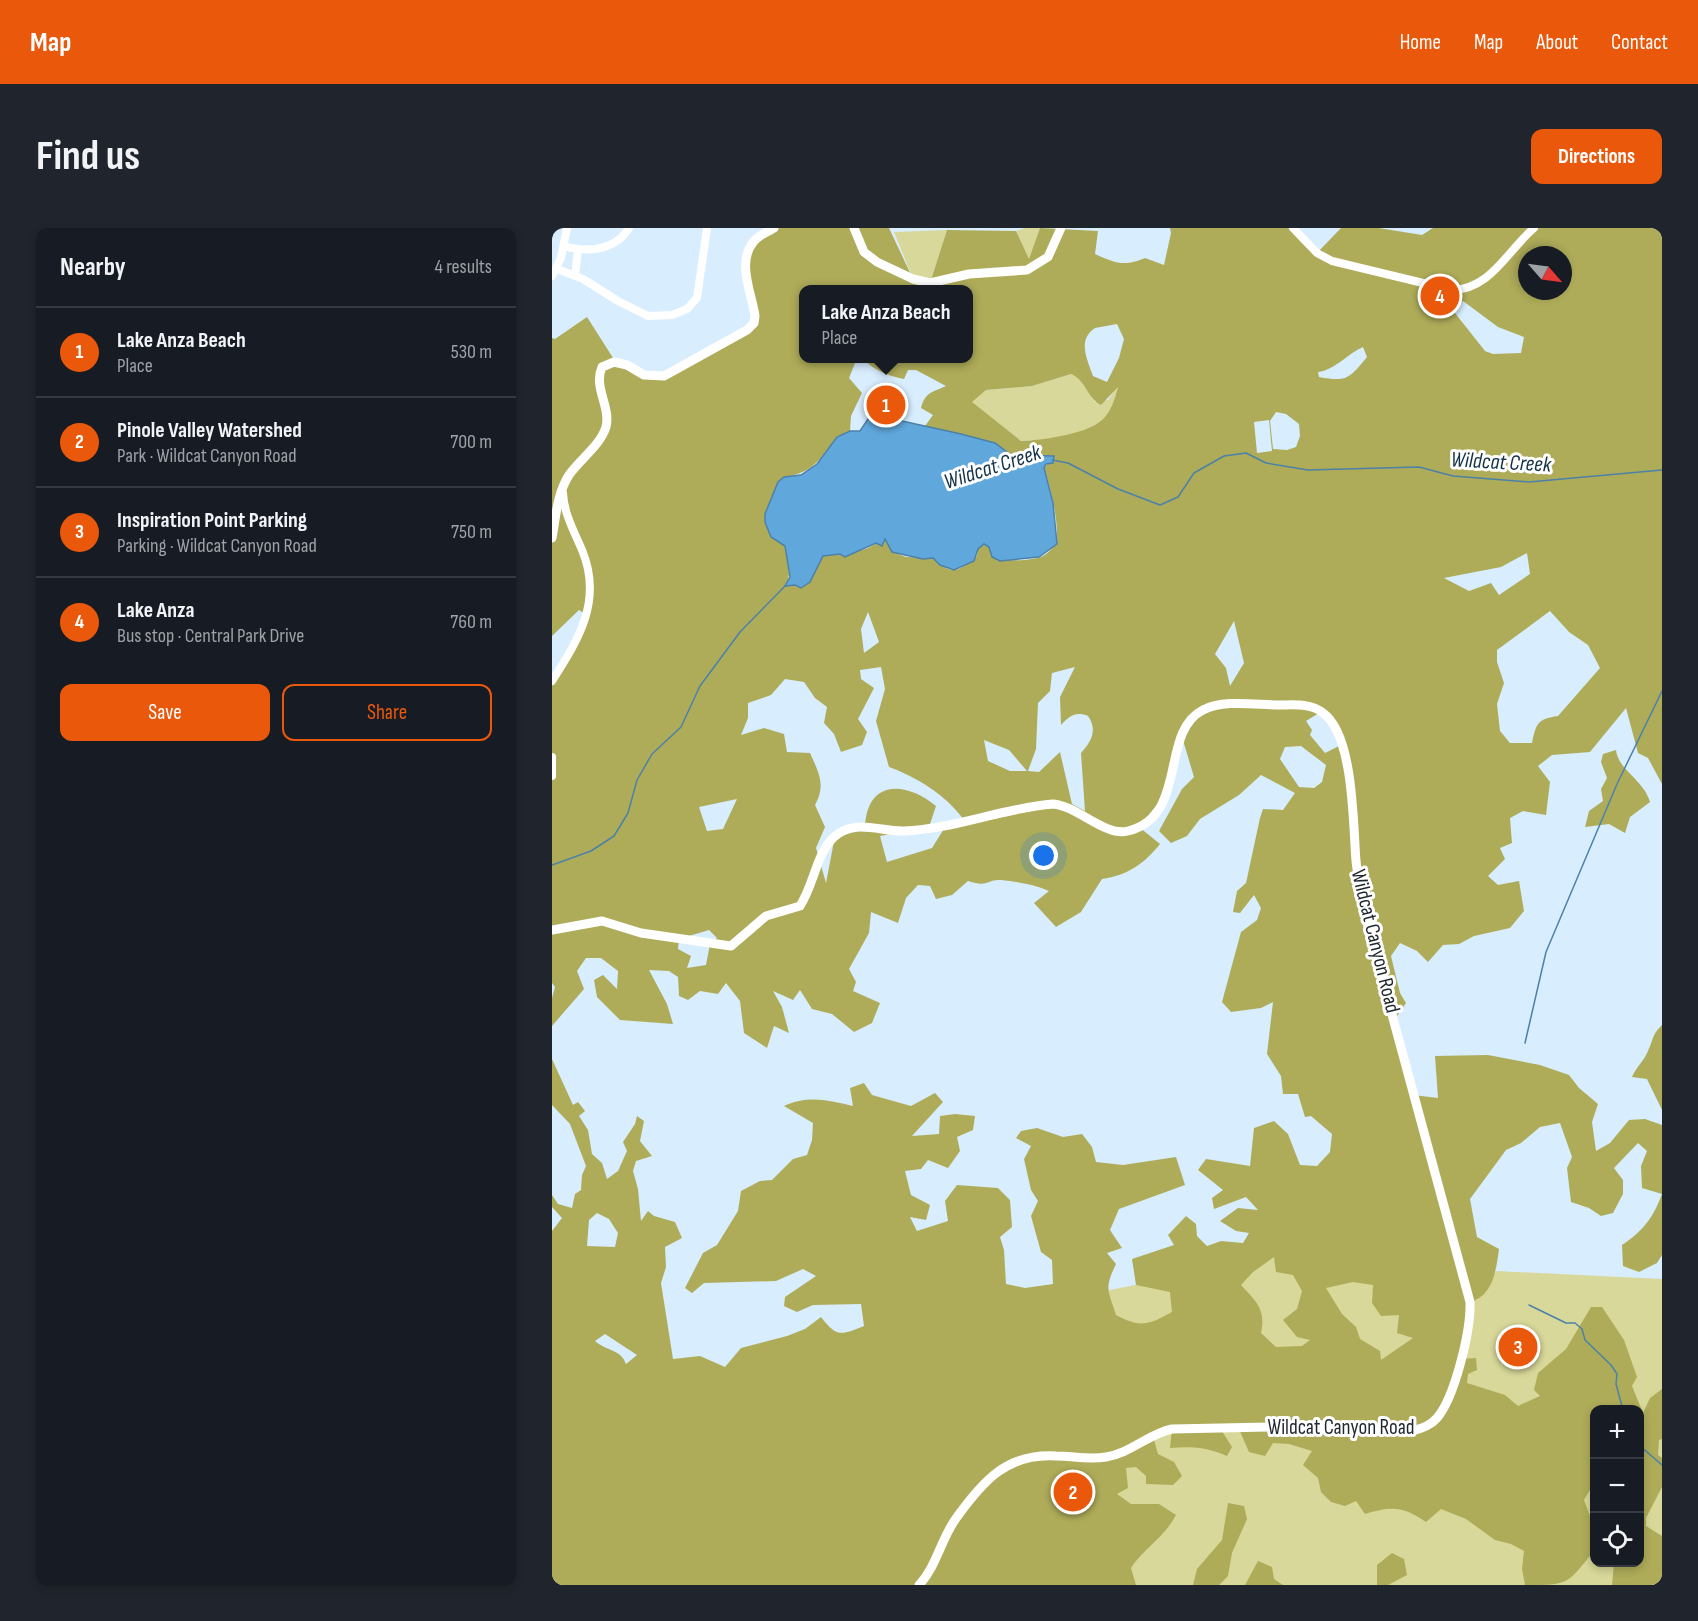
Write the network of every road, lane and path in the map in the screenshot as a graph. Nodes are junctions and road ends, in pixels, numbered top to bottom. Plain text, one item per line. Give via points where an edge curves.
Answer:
1 (567, 228) edge
2 (628, 228) edge
3 (707, 228) edge
4 (774, 228) edge
5 (854, 228) edge
6 (1061, 228) edge
7 (1293, 228) edge
8 (1534, 228) edge
9 (564, 246) junction
10 (578, 250) junction
11 (554, 273) edge
12 (575, 275) junction
13 (562, 489) junction
14 (552, 538) edge
15 (552, 681) edge
16 (552, 756) edge
17 (552, 776) edge
18 (552, 930) edge
19 (919, 1585) edge

1 - 9 street
2 - 10 street via 613,244
3 - 12 street via 697,298 687,309 672,315 648,316
4 - 13 street via 753,241 746,257 755,316 747,330 664,376 644,375 620,363 604,365 599,380 606,427
5 - 6 street via 864,252 877,262 930,283 969,274 1027,270 1048,257
7 - 8 street via 1317,253 1332,261 1452,290 1467,289 1484,280
9 - 10 street
9 - 11 street
10 - 12 street
11 - 12 street
13 - 14 street
13 - 15 street via 568,520 591,576 591,598 587,615
16 - 17 street
18 - 19 street, Wildcat Canyon Road via 602,921 641,933 731,946 766,916 800,906 828,843 844,830 919,829 1053,804 1070,808 1112,830 1127,832 1149,820 1163,803 1186,725 1201,710 1219,705 1304,705 1322,712 1333,723 1348,777 1365,915 1470,1302 1468,1337 1443,1408 1430,1424 1412,1431 1172,1429 1106,1457 1040,1456 1008,1464 993,1474 956,1518

